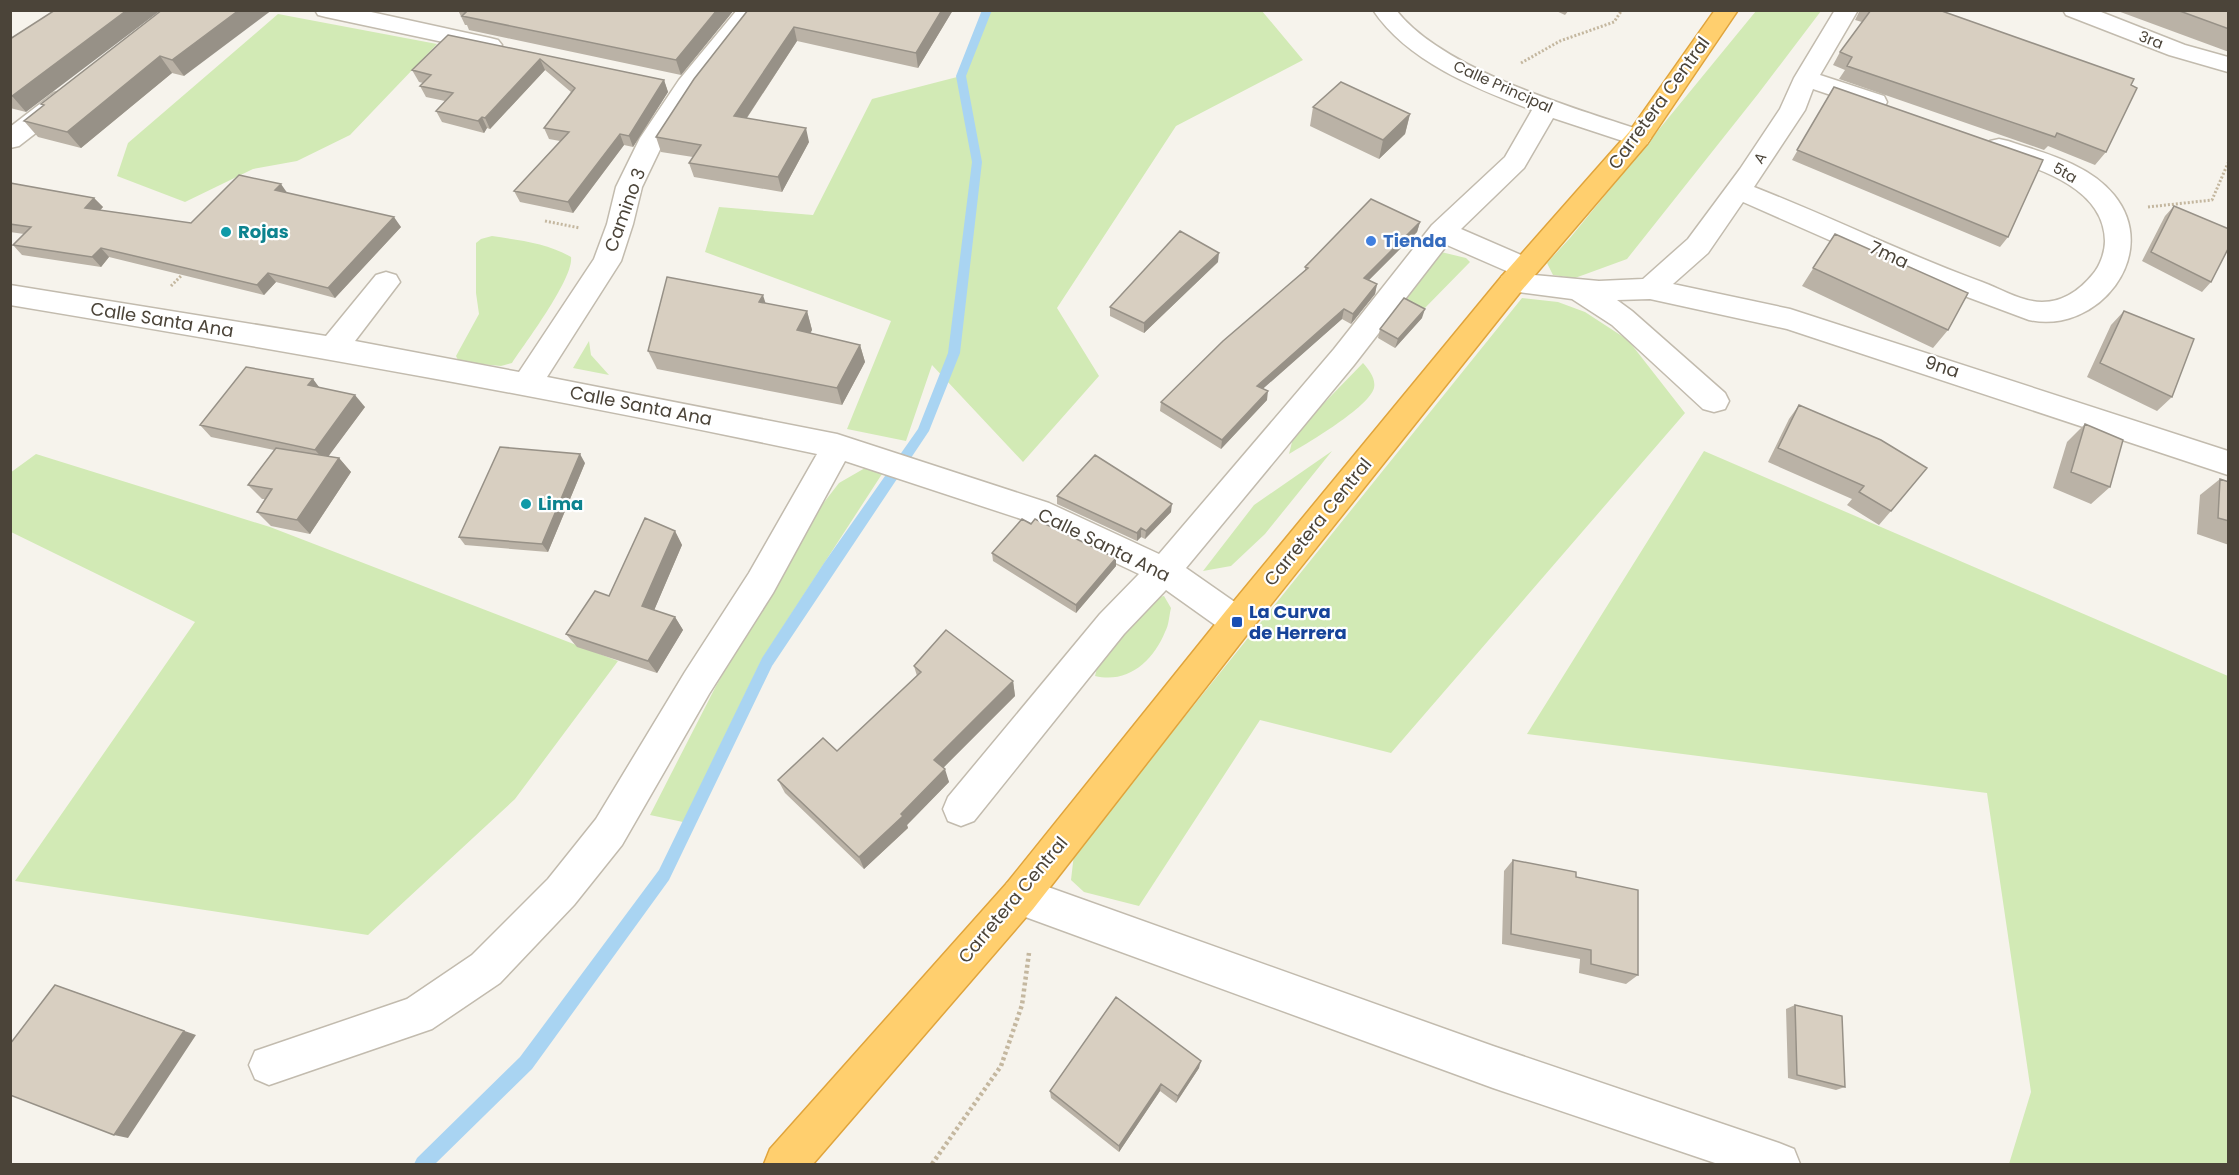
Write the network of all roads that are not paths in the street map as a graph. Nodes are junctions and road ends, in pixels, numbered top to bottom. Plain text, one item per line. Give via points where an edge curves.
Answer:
1 (326, 10) edge
2 (750, 10) edge
3 (1383, 10) edge
4 (1727, 10) edge
5 (1847, 10) edge
6 (2074, 10) edge
7 (513, 50) edge
8 (2229, 65) edge
9 (1806, 78) junction
10 (83, 84) edge
11 (1546, 107) junction
12 (1901, 111) edge
13 (1638, 138) junction
14 (10, 140) edge
15 (1979, 140) edge
16 (1738, 190) junction
17 (1442, 232) junction
18 (1518, 276) junction
19 (386, 282) dead end
20 (1650, 289) junction
21 (1580, 290) junction
22 (10, 295) edge
23 (2042, 312) joint
24 (333, 348) junction
25 (526, 385) junction
26 (1714, 401) dead end
27 (848, 450) junction
28 (2229, 463) edge
29 (1164, 571) junction
30 (1237, 622) junction
31 (961, 809) dead end
32 (1020, 896) junction
33 (269, 1065) dead end
34 (785, 1164) edge
35 (1779, 1164) edge

1 - 7 street
2 - 25 street, Camino 3 via 676,84 629,187 607,261
3 - 11 street, Calle Principal via 1403,33 1452,65
4 - 13 highway, Carretera Central
5 - 9 street, A
6 - 8 street, 3ra via 2177,50
9 - 12 street
9 - 16 street, A via 1792,110
10 - 14 street
11 - 13 street, Calle Principal
11 - 17 street via 1515,162
13 - 18 highway, Carretera Central
15 - 23 street, 5ta via 2056,166 2090,188 2112,211 2119,233 2116,261 2097,291 2071,308
16 - 20 street, A via 1698,246
16 - 23 street, 7ma via 1940,279
17 - 18 street, 9na
17 - 29 street via 1344,357
18 - 21 street, 9na
18 - 30 highway, Carretera Central
19 - 24 street
20 - 21 street, 9na
20 - 28 street, 9na via 1790,319
21 - 26 street via 1622,318
22 - 24 street, Calle Santa Ana
24 - 25 street, Calle Santa Ana
25 - 27 street, Calle Santa Ana via 680,413
27 - 29 street, Calle Santa Ana via 1038,512
27 - 33 street via 697,683 609,832 561,892 486,969 418,1015
29 - 30 street, Calle Santa Ana
29 - 31 street via 1112,624
30 - 32 highway, Carretera Central
32 - 34 highway, Carretera Central
32 - 35 street via 1493,1067

